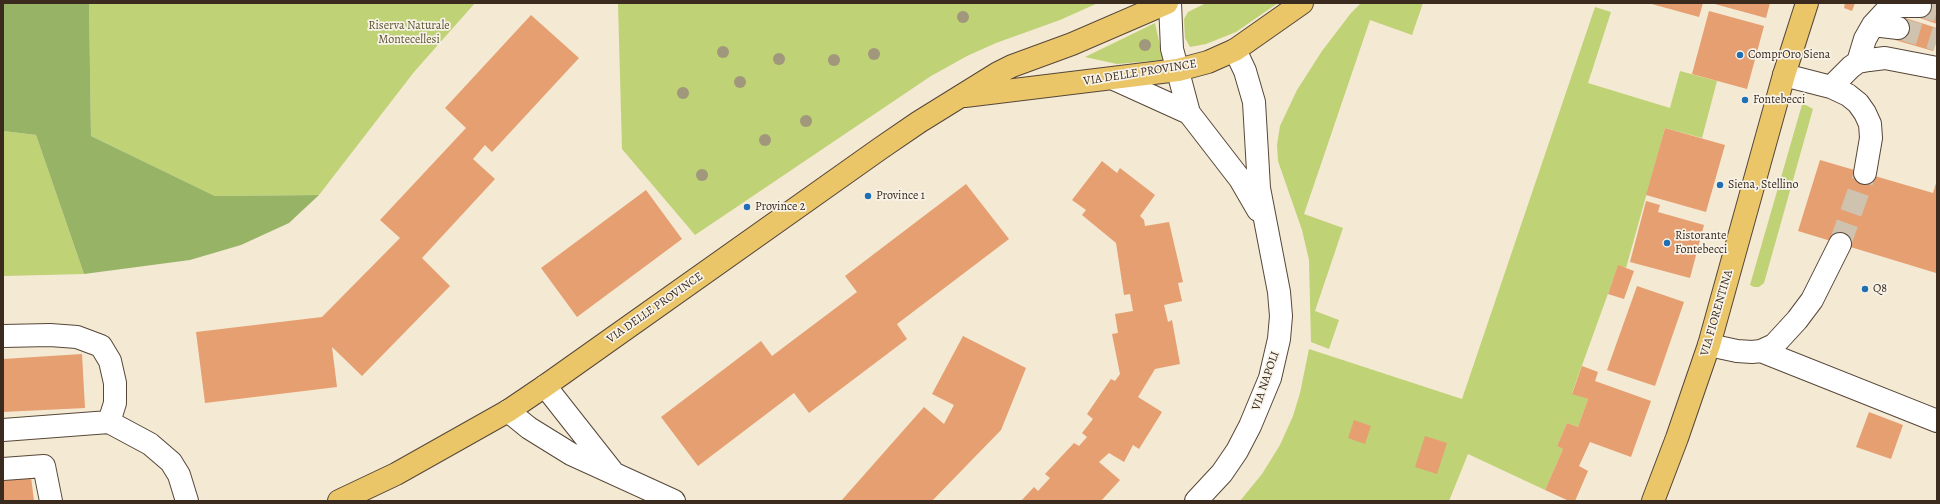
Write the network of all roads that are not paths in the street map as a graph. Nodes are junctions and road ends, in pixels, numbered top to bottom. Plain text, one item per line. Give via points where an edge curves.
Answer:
1 (1167, 3) edge
2 (1170, 3) edge
3 (1302, 3) edge
4 (1793, 3) edge
5 (1807, 3) edge
6 (1920, 6) dead end
7 (1873, 26) junction
8 (1898, 28) tunnel mouth
9 (1235, 50) junction
10 (1858, 62) junction
11 (1937, 68) edge
12 (1178, 70) junction
13 (1784, 75) junction
14 (1114, 79) junction
15 (1831, 87) junction
16 (960, 97) junction
17 (1189, 113) junction
18 (1865, 173) tunnel mouth
19 (1264, 219) junction
20 (1840, 244) tunnel mouth
21 (3, 336) edge
22 (1709, 345) junction
23 (1761, 351) junction
24 (545, 386) junction
25 (1871, 395) junction
26 (1937, 407) edge
27 (508, 411) junction
28 (1937, 420) edge
29 (109, 422) junction
30 (3, 430) edge
31 (3, 469) edge
32 (614, 474) junction
33 (51, 501) edge
34 (187, 501) edge
35 (339, 501) edge
36 (674, 501) edge
37 (1196, 501) edge
38 (1653, 501) edge

1 - 16 main road, VIA DELLE PROVINCE via 1072,44 1012,66
2 - 12 street, VIA NAPOLI via 1172,49
3 - 9 main road, VIA DELLE PROVINCE
4 - 13 main road, VIA FIORENTINA
5 - 13 main road, VIA FIORENTINA
6 - 7 street via 1898,6 1886,11
7 - 8 street
7 - 10 street via 1865,39
9 - 12 main road, VIA DELLE PROVINCE via 1208,62
9 - 19 street, VIA NAPOLI via 1245,71 1254,102 1259,188
10 - 11 street via 1885,58
10 - 15 street
12 - 14 main road, VIA DELLE PROVINCE
12 - 17 street, VIA NAPOLI
13 - 15 street
13 - 22 main road, VIA FIORENTINA
14 - 16 main road, VIA DELLE PROVINCE
14 - 17 street, VIA NAPOLI
15 - 18 street via 1848,95 1866,113 1871,138
16 - 24 main road, VIA DELLE PROVINCE via 868,157
17 - 19 street, VIA NAPOLI via 1240,179
19 - 37 street, VIA NAPOLI via 1279,292 1281,316 1276,356 1262,398 1237,451 1222,473
20 - 23 street via 1812,300 1782,338
21 - 29 street via 70,337 101,346 110,361 115,383 115,403
22 - 23 street via 1737,351
22 - 38 main road, VIA FIORENTINA
23 - 25 street
24 - 27 main road, VIA DELLE PROVINCE
24 - 32 street
25 - 26 street
25 - 28 street
27 - 32 street via 529,428 571,454
27 - 35 main road, VIA DELLE PROVINCE via 396,474
29 - 30 street
29 - 34 street via 150,444 166,457 179,475
31 - 33 street via 44,466
32 - 36 street

